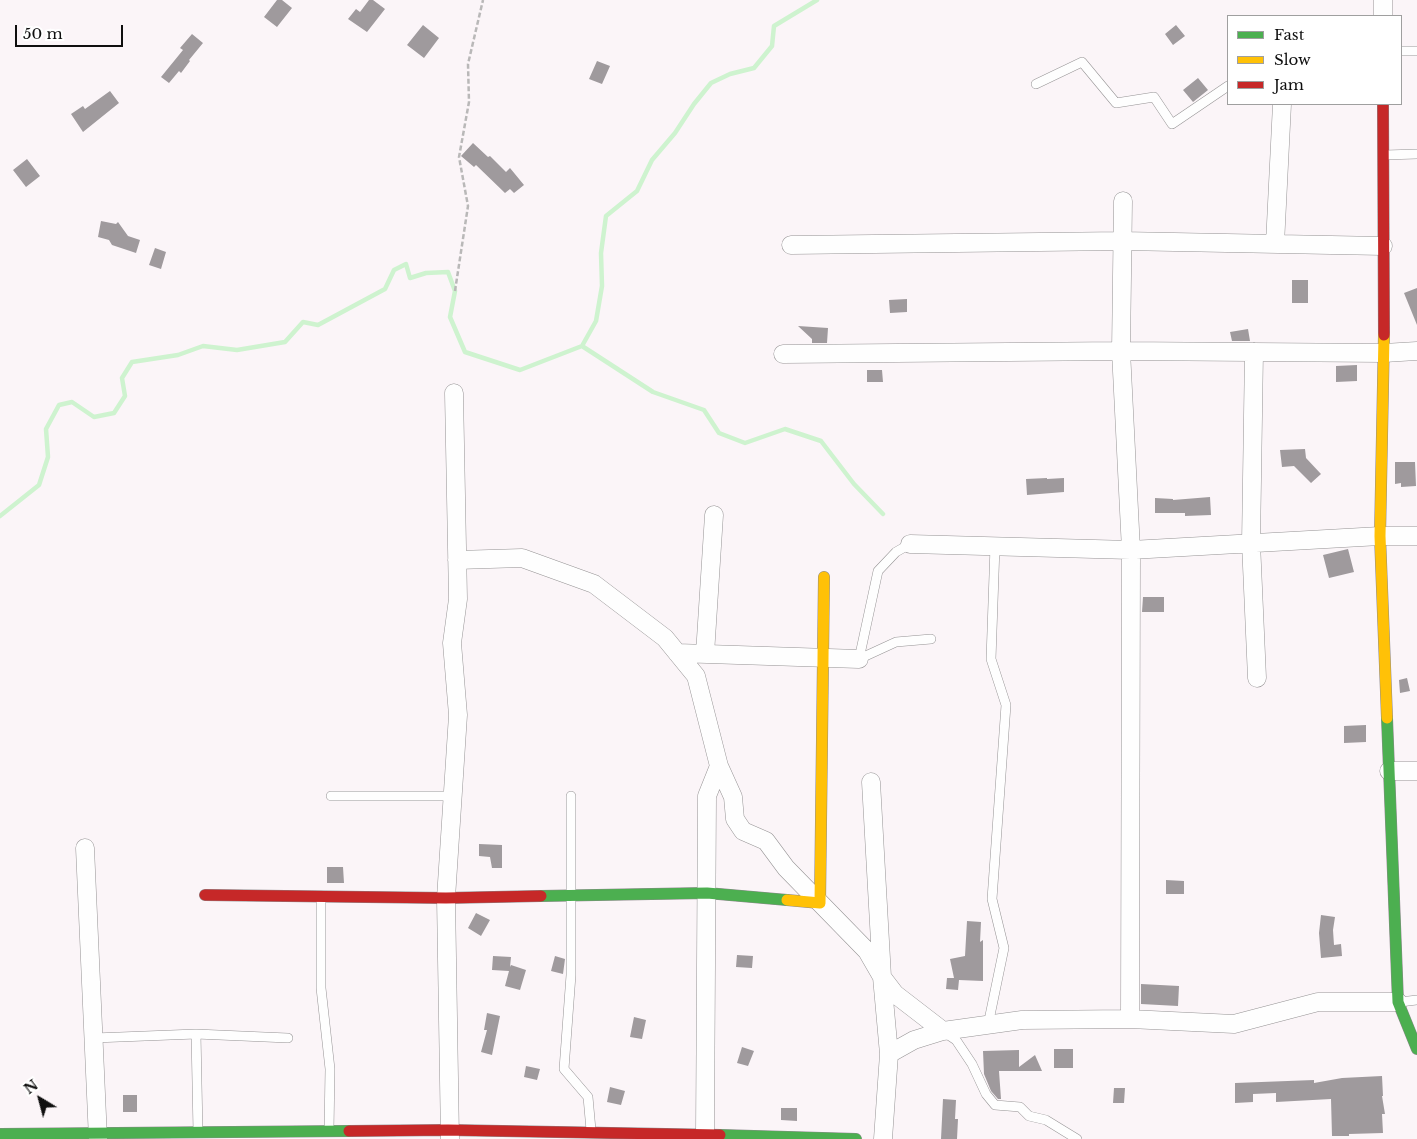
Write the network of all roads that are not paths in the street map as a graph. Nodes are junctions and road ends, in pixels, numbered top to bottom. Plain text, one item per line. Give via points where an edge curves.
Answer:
1 (1383, 0) edge
2 (1383, 15) edge
3 (1402, 51) edge
4 (1417, 51) edge
5 (1036, 84) dead end
6 (1227, 87) edge
7 (1282, 105) edge
8 (1383, 105) edge
9 (1417, 154) edge
10 (1383, 155) junction
11 (1123, 200) dead end
12 (1122, 241) junction
13 (1275, 244) junction
14 (791, 245) dead end
15 (1383, 246) junction
16 (1417, 351) edge
17 (1121, 352) junction
18 (1254, 352) junction
19 (1384, 353) junction
20 (783, 354) dead end
21 (454, 393) dead end
22 (714, 515) dead end
23 (1380, 536) junction
24 (1417, 536) edge
25 (1251, 543) junction
26 (910, 544) joint
27 (995, 546) junction
28 (1131, 550) junction
29 (457, 560) junction
30 (824, 577) dead end
31 (931, 639) dead end
32 (677, 653) junction
33 (706, 654) junction
34 (823, 659) junction
35 (859, 659) junction
36 (1257, 678) dead end
37 (719, 766) junction
38 (1389, 771) junction
39 (1417, 771) edge
40 (871, 782) dead end
41 (331, 796) dead end
42 (453, 796) junction
43 (571, 796) dead end
44 (85, 848) dead end
45 (706, 893) junction
46 (205, 895) dead end
47 (571, 895) junction
48 (321, 897) junction
49 (446, 898) junction
50 (820, 902) junction
51 (882, 977) junction
52 (1417, 1000) edge
53 (1398, 1002) junction
54 (1130, 1019) junction
55 (988, 1025) junction
56 (943, 1031) junction
57 (196, 1034) junction
58 (94, 1038) junction
59 (288, 1038) dead end
60 (1417, 1048) edge
61 (889, 1054) junction
62 (329, 1132) junction
63 (198, 1133) junction
64 (0, 1134) edge
65 (449, 1134) edge
66 (705, 1134) junction
67 (98, 1135) edge
68 (597, 1135) edge
69 (856, 1139) edge
70 (883, 1139) edge
71 (1077, 1139) edge

1 - 2 street
3 - 4 lane
5 - 6 lane via 1082,62 1116,103 1154,97 1172,124
7 - 13 street
8 - 10 street
9 - 10 lane
10 - 15 street
11 - 12 street
12 - 13 street
12 - 14 street
12 - 17 street
13 - 15 street
15 - 19 street
16 - 19 street
17 - 18 street
17 - 20 street
17 - 28 street
18 - 19 street
18 - 25 street
19 - 23 street
21 - 29 street
22 - 33 street
23 - 24 street
23 - 25 street
23 - 38 street
25 - 28 street
25 - 36 street
26 - 27 street
26 - 35 lane via 896,552 878,571
27 - 28 street
27 - 55 lane via 991,658 1006,705 992,899 1004,948
28 - 54 street
29 - 32 street via 522,558 594,584 665,638
29 - 42 street via 458,599 452,643 458,715
30 - 34 street
31 - 35 lane via 896,642
32 - 33 street
32 - 37 street via 696,676
33 - 34 street
34 - 35 street
34 - 50 street
37 - 45 street via 707,796
37 - 50 street via 733,797 735,820 743,831 766,841 786,868
38 - 39 street
38 - 53 street
40 - 51 street
41 - 42 lane
42 - 49 street
43 - 47 lane
44 - 58 street
45 - 47 street
45 - 50 street
45 - 66 street
46 - 48 street
47 - 49 street
47 - 68 lane via 571,975 564,1069 588,1097
48 - 49 street
48 - 62 lane via 321,988 330,1069
49 - 65 street
50 - 51 street via 867,951
51 - 56 street via 895,994
51 - 61 street
52 - 53 lane
53 - 54 street via 1318,1002 1234,1024
53 - 60 street
54 - 55 street via 1022,1020
55 - 56 street
56 - 61 street via 914,1040
56 - 71 lane via 956,1040 995,1105 1020,1107 1030,1116 1046,1120
57 - 58 lane
57 - 59 lane
57 - 63 lane
58 - 67 street
61 - 70 street
62 - 63 street
62 - 65 street
63 - 67 street
64 - 67 street
65 - 68 street
66 - 68 street
66 - 69 street

